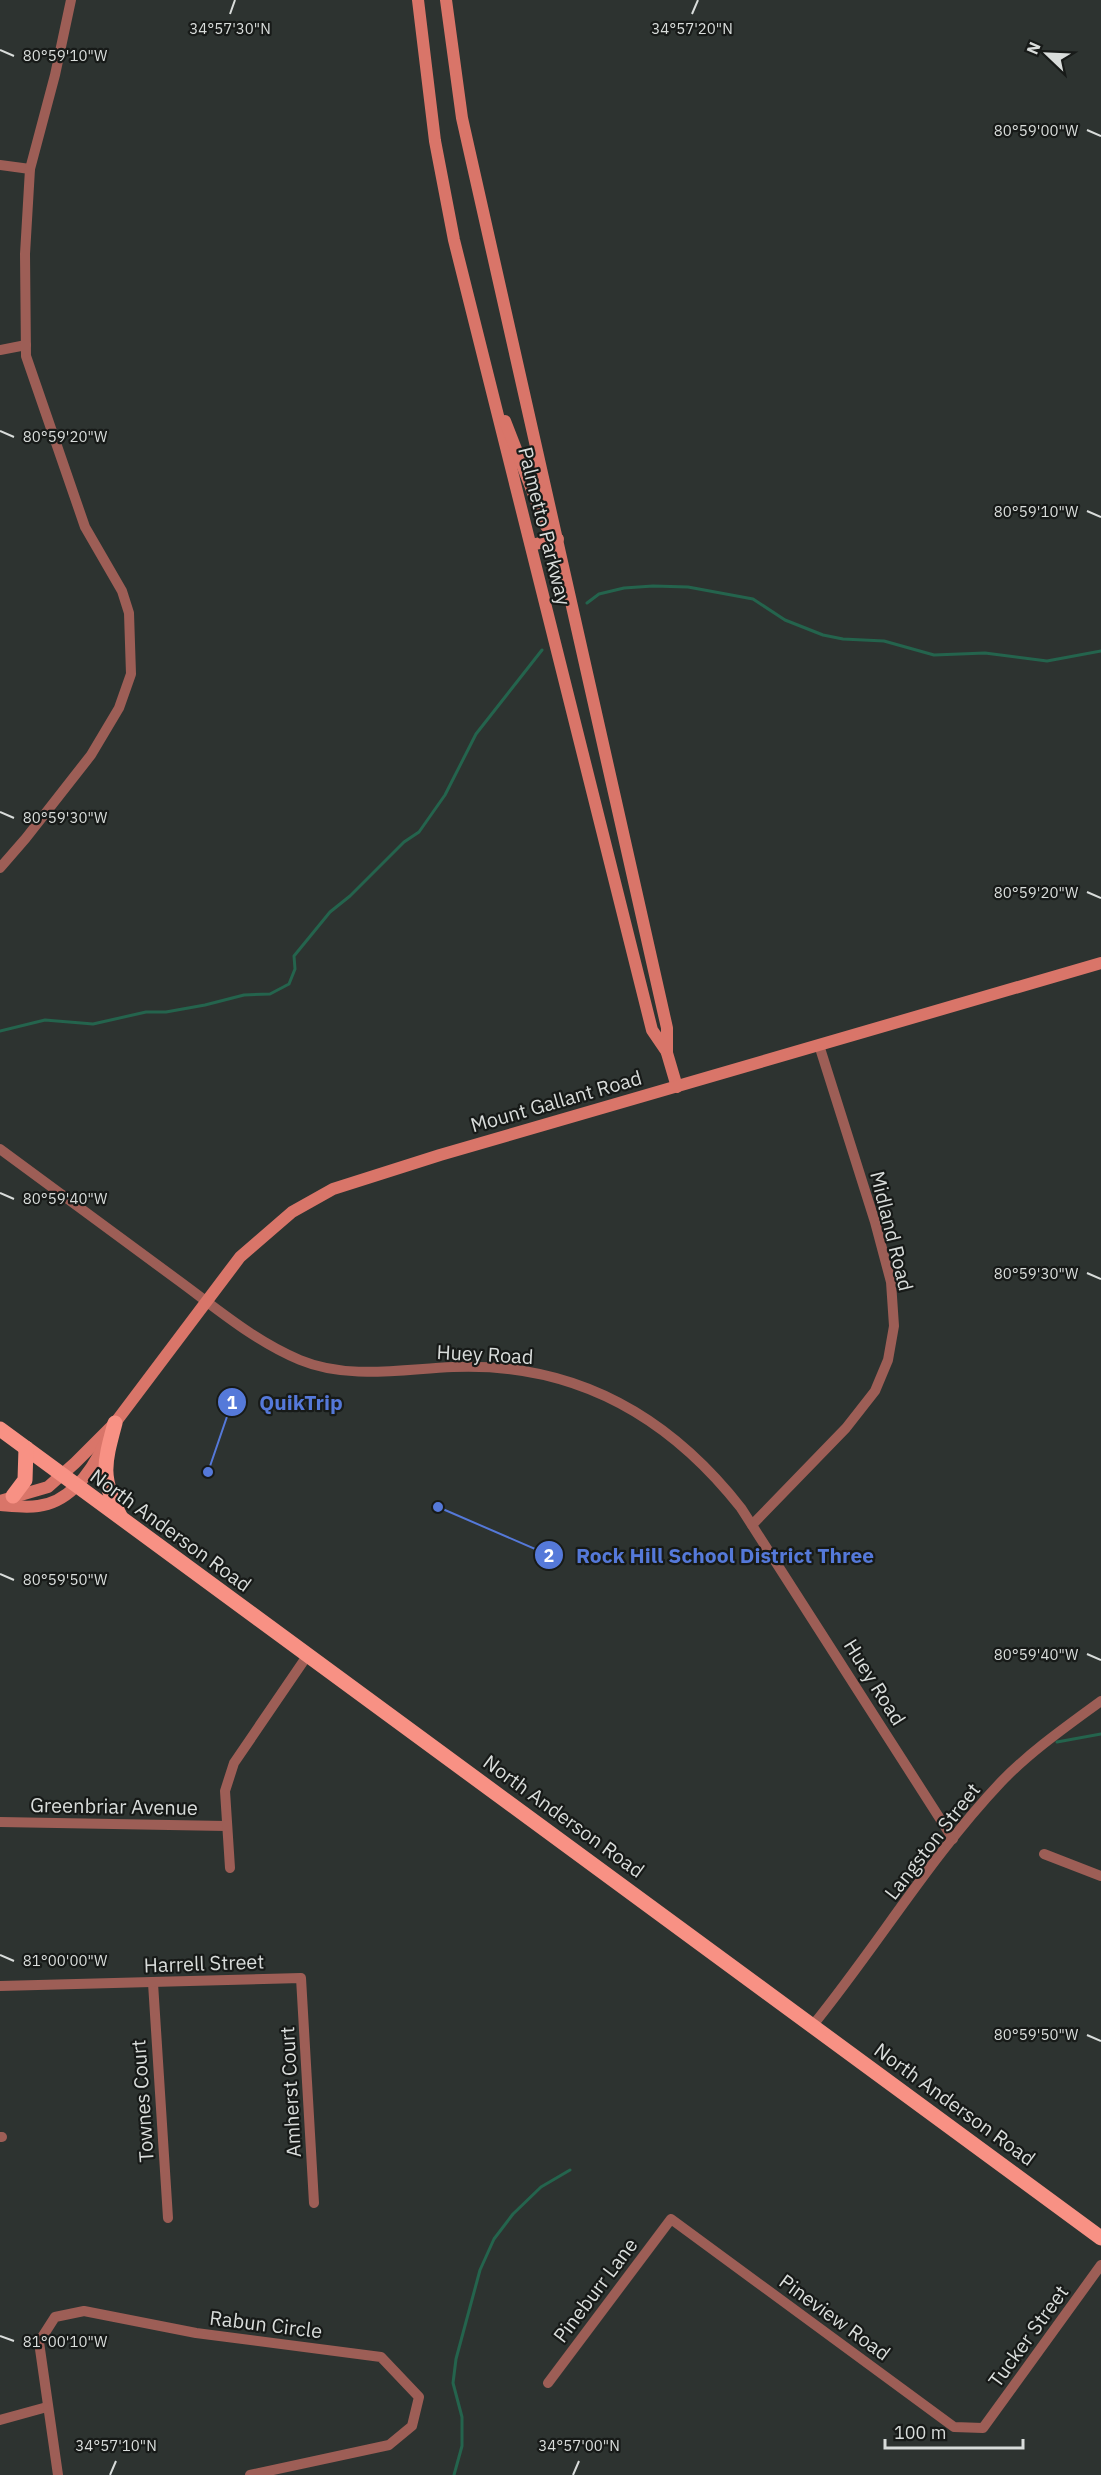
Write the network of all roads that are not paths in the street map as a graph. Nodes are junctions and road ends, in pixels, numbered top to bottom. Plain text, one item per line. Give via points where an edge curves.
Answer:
1 (71, 0) edge
2 (418, 0) edge
3 (446, 0) edge
4 (0, 165) edge
5 (30, 170) junction
6 (26, 345) junction
7 (0, 350) edge
8 (495, 405) junction
9 (558, 539) junction
10 (531, 545) junction
11 (0, 868) edge
12 (1101, 963) edge
13 (819, 1045) junction
14 (667, 1053) junction
15 (677, 1087) junction
16 (0, 1149) edge
17 (205, 1300) junction
18 (115, 1423) junction
19 (0, 1430) edge
20 (26, 1448) junction
21 (62, 1476) junction
22 (76, 1486) junction
23 (4, 1501) edge
24 (122, 1519) junction
25 (752, 1524) junction
26 (307, 1656) junction
27 (1101, 1701) edge
28 (0, 1822) edge
29 (226, 1826) junction
30 (953, 1839) junction
31 (1044, 1854) dead end
32 (230, 1868) dead end
33 (1101, 1876) edge
34 (302, 1978) joint
35 (153, 1983) junction
36 (0, 1986) edge
37 (813, 2025) junction
38 (314, 2203) dead end
39 (168, 2218) dead end
40 (671, 2219) joint
41 (1101, 2238) edge
42 (1101, 2265) edge
43 (548, 2383) dead end
44 (47, 2407) junction
45 (0, 2420) edge
46 (983, 2428) joint
47 (58, 2475) edge
48 (250, 2475) edge

1 - 5 street
2 - 8 street, Palmetto Parkway via 435,141 454,240
3 - 9 street, Palmetto Parkway via 462,118
4 - 5 street
5 - 6 street via 25,254
6 - 7 street
6 - 11 street via 26,356 85,527 122,591 129,612 131,674 119,708 91,755
8 - 9 street via 507,424 546,526
8 - 10 street, Palmetto Parkway
9 - 10 street
9 - 14 street, Palmetto Parkway via 667,1028
10 - 14 street, Palmetto Parkway via 652,1030
12 - 13 street, Mount Gallant Road
13 - 15 street, Mount Gallant Road
13 - 25 street, Midland Road via 878,1232 891,1282 894,1326 888,1360 875,1391 846,1428
14 - 15 street, Palmetto Parkway
15 - 17 street, Mount Gallant Road via 333,1189 292,1212 245,1252
16 - 17 street, Huey Road
17 - 18 street, Mount Gallant Road
17 - 25 street, Huey Road via 228,1319 301,1361 349,1371 455,1367 524,1371 584,1387 626,1406 667,1432 715,1475
18 - 21 street, Mount Gallant Road
18 - 22 street, Mount Gallant Road via 99,1457
18 - 24 main road via 104,1471 111,1499
19 - 20 main road, North Anderson Road
20 - 21 main road, North Anderson Road
20 - 23 main road via 25,1480
21 - 22 main road, North Anderson Road
21 - 23 street, Mount Gallant Road via 48,1487
22 - 23 street, Mount Gallant Road via 45,1505
22 - 24 main road, North Anderson Road
24 - 26 main road, North Anderson Road
25 - 30 street, Huey Road
26 - 29 street, Greenbriar Avenue via 234,1763 225,1791
26 - 37 main road, North Anderson Road
27 - 30 street, Langston Street via 1002,1781
28 - 29 street, Greenbriar Avenue
29 - 32 street, Greenbriar Avenue
30 - 37 street, Langston Street
31 - 33 street
34 - 35 street, Harrell Street
34 - 38 street, Amherst Court
35 - 36 street, Harrell Street
35 - 39 street, Townes Court
37 - 41 main road, North Anderson Road
40 - 43 street, Pineburr Lane
40 - 46 street, Pineview Road via 954,2427
42 - 46 street, Tucker Street
44 - 45 street
44 - 47 street, Rabun Circle
44 - 48 street, Rabun Circle via 39,2342 55,2317 84,2311 196,2333 381,2357 419,2397 412,2426 389,2445

